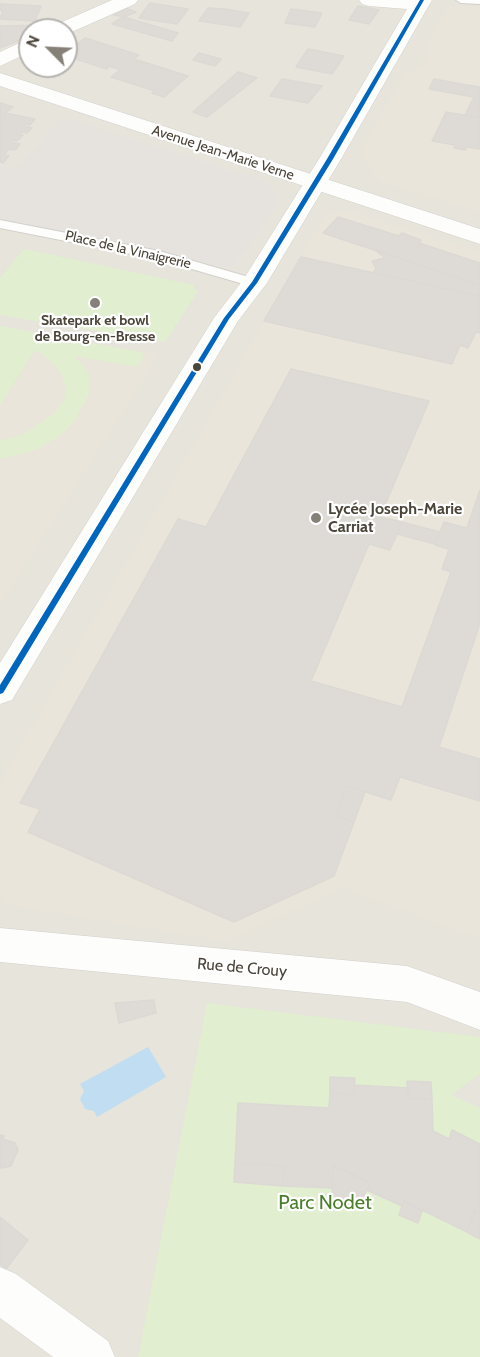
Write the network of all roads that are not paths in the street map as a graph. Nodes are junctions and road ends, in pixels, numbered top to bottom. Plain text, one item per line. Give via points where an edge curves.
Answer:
1 (128, 0) edge
2 (369, 0) edge
3 (461, 0) edge
4 (480, 1) edge
5 (421, 2) edge
6 (78, 22) edge
7 (18, 50) edge
8 (0, 60) edge
9 (0, 79) edge
10 (315, 183) junction
11 (0, 224) edge
12 (480, 237) edge
13 (254, 283) junction
14 (0, 691) edge
15 (0, 945) edge
16 (480, 1011) edge
17 (0, 1290) edge
18 (92, 1357) edge

1 - 6 street
2 - 5 street
3 - 4 lane
5 - 10 street
7 - 8 street
9 - 10 street, Avenue Jean-Marie Verne
10 - 12 street, Avenue Jean-Marie Verne
10 - 13 street
11 - 13 lane, Place de la Vinaigrerie via 159,255
13 - 14 street via 227,318
15 - 16 street, Rue de Crouy via 407,984
17 - 18 street

